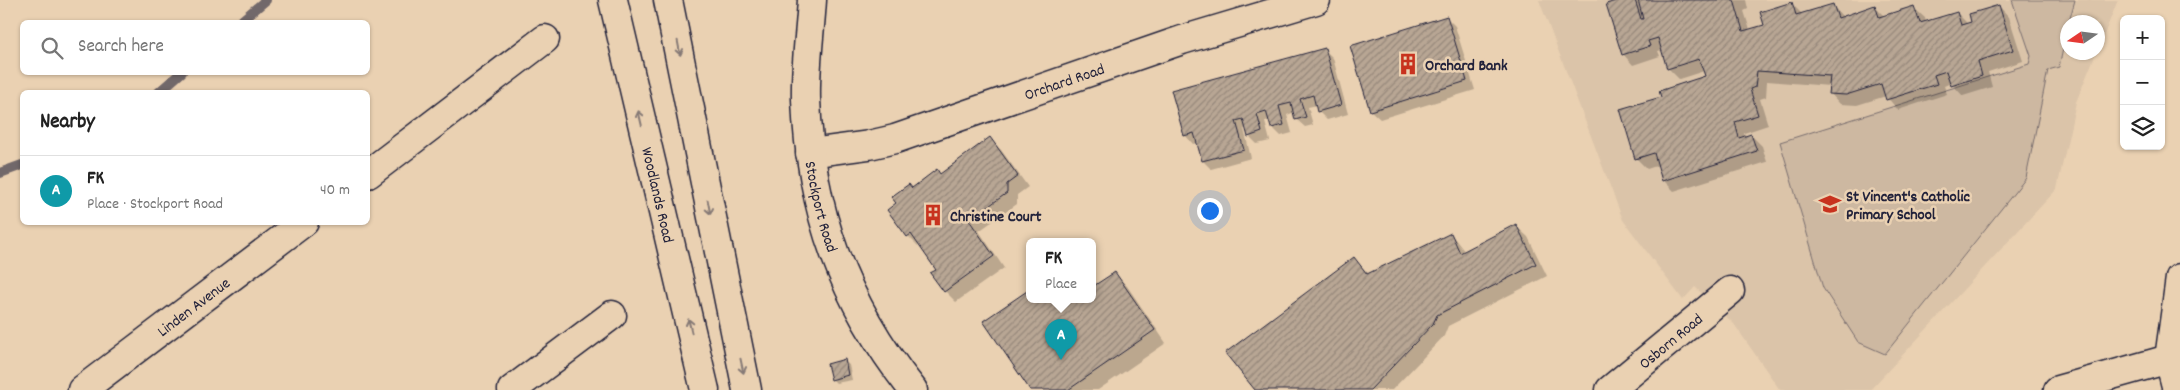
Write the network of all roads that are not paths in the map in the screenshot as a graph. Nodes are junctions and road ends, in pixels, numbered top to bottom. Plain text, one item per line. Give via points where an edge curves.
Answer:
1 (613, 0) edge
2 (668, 0) edge
3 (812, 0) edge
4 (1316, 0) edge
5 (546, 39) dead end
6 (810, 152) junction
7 (370, 172) edge
8 (300, 225) edge
9 (2180, 278) edge
10 (1730, 291) dead end
11 (612, 316) dead end
12 (2169, 359) junction
13 (82, 390) edge
14 (512, 390) edge
15 (705, 390) edge
16 (747, 390) edge
17 (913, 390) edge
18 (1610, 390) edge
19 (2058, 390) edge
20 (2177, 390) edge

15 -> 1 main road, Woodlands Road
2 -> 16 main road
3 - 6 main road, Stockport Road via 806,98
4 - 6 main road, Orchard Road via 1182,40 895,139
5 - 7 main road
6 - 17 main road, Stockport Road via 825,228 850,294
8 - 13 main road, Linden Avenue
9 - 12 main road
10 - 18 main road, Osborn Road
11 - 14 main road
12 - 19 main road
12 - 20 main road

